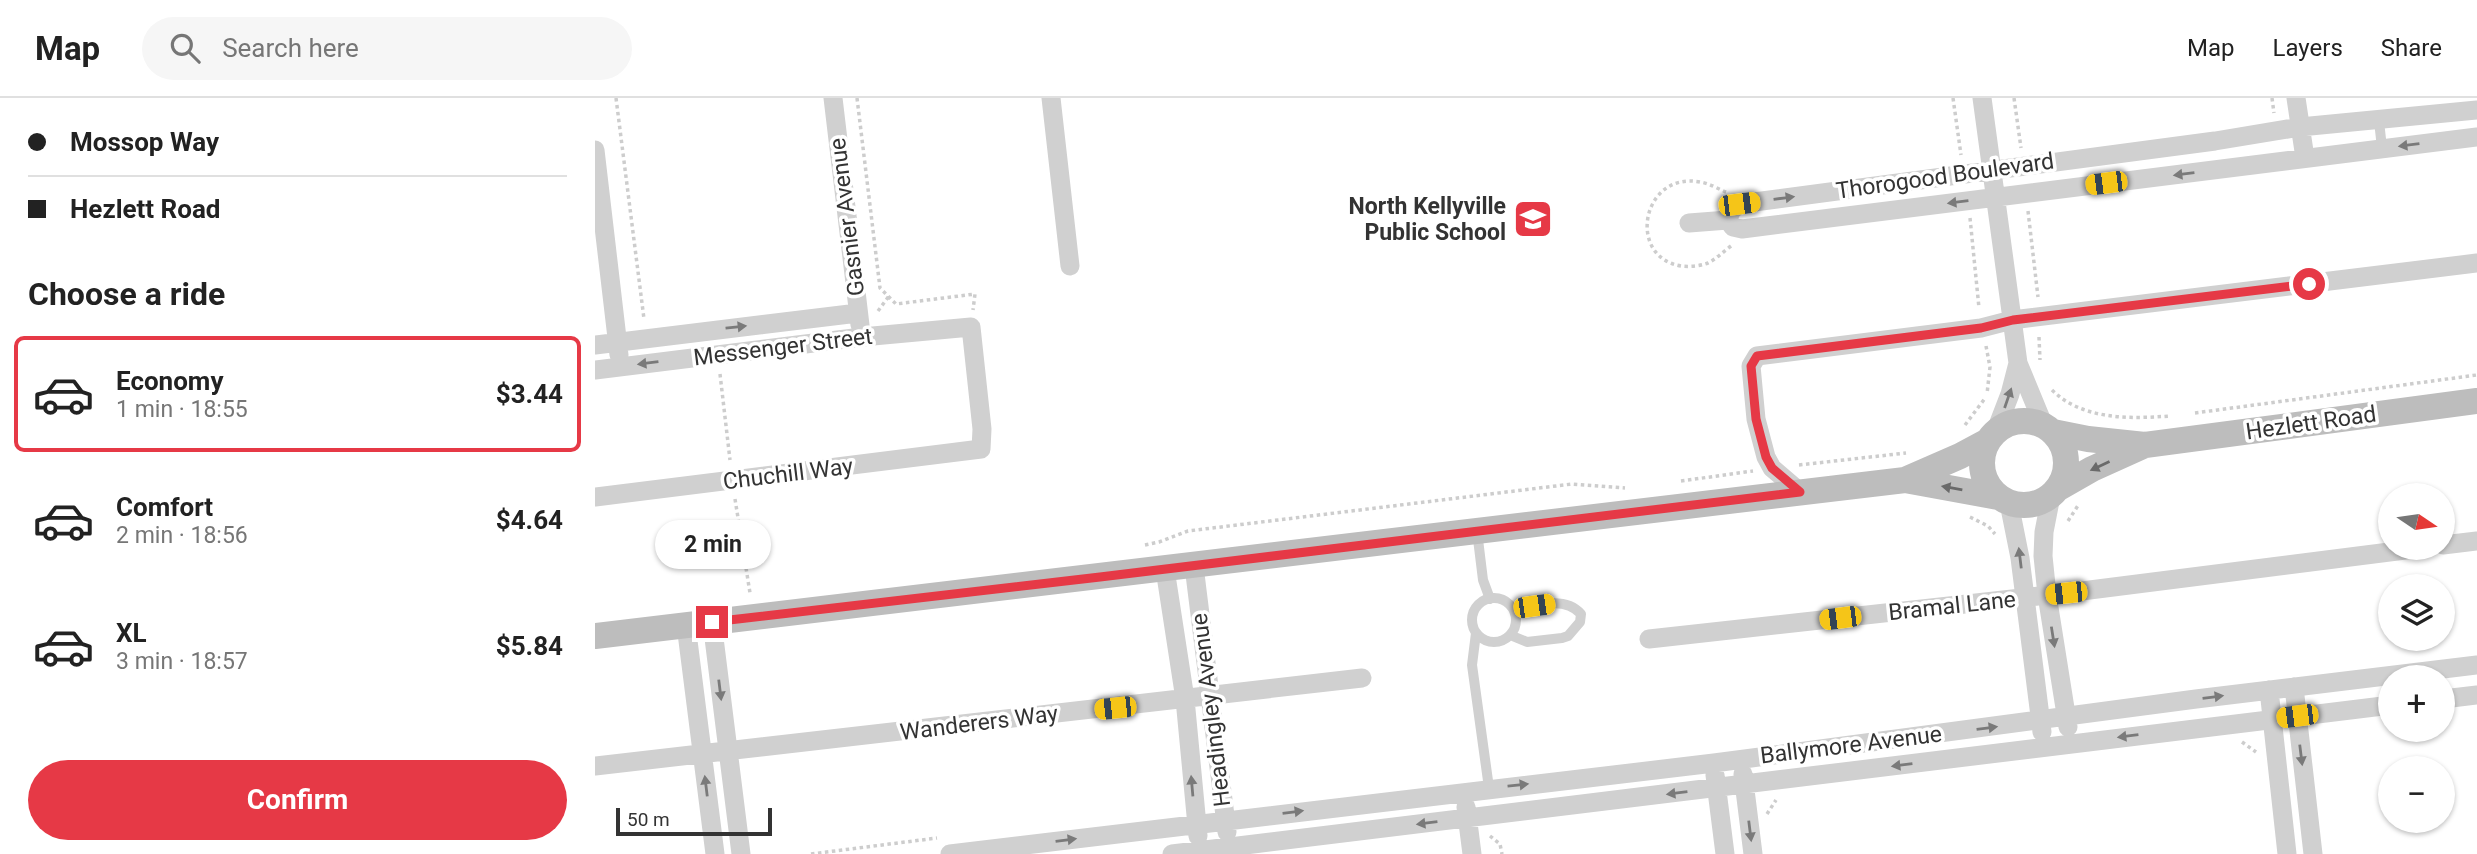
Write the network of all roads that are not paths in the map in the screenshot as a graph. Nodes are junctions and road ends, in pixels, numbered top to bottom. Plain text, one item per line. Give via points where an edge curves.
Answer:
1 (833, 98) edge
2 (1051, 98) edge
3 (1982, 98) edge
4 (2297, 98) edge
5 (2477, 110) edge
6 (2378, 121) junction
7 (2300, 127) junction
8 (2477, 137) edge
9 (2382, 148) junction
10 (595, 150) edge
11 (2305, 158) junction
12 (1991, 169) junction
13 (1995, 198) junction
14 (1728, 220) junction
15 (1689, 223) dead end
16 (2477, 263) edge
17 (1070, 266) dead end
18 (858, 313) junction
19 (2013, 320) junction
20 (862, 337) junction
21 (618, 343) junction
22 (595, 345) edge
23 (2018, 363) junction
24 (621, 366) junction
25 (595, 370) edge
26 (2477, 401) edge
27 (2048, 429) junction
28 (1992, 437) junction
29 (2145, 445) junction
30 (981, 449) joint
31 (1905, 480) junction
32 (1800, 492) junction
33 (2054, 493) junction
34 (595, 497) edge
35 (2004, 500) junction
36 (1477, 531) junction
37 (2477, 541) edge
38 (2455, 544) edge
39 (2378, 553) edge
40 (1194, 566) junction
41 (1165, 569) junction
42 (2047, 595) junction
43 (1490, 598) junction
44 (2024, 598) junction
45 (1514, 611) junction
46 (712, 622) junction
47 (686, 625) junction
48 (1476, 633) junction
49 (1510, 635) junction
50 (595, 636) edge
51 (1649, 639) dead end
52 (2477, 666) edge
53 (1362, 678) dead end
54 (2294, 687) junction
55 (2269, 690) junction
56 (2477, 695) edge
57 (1210, 696) junction
58 (2455, 698) edge
59 (1185, 699) junction
60 (2378, 707) edge
61 (2297, 716) junction
62 (2066, 717) junction
63 (2271, 719) junction
64 (2040, 721) junction
65 (2071, 743) junction
66 (2044, 747) junction
67 (727, 751) junction
68 (702, 754) junction
69 (1742, 759) junction
70 (1714, 763) junction
71 (595, 766) edge
72 (1744, 784) junction
73 (1489, 788) junction
74 (1716, 788) junction
75 (1464, 792) junction
76 (1467, 818) junction
77 (1225, 820) junction
78 (1197, 824) junction
79 (1229, 850) edge
80 (1200, 852) edge
81 (715, 854) edge
82 (741, 854) edge
83 (950, 854) edge
84 (1172, 854) edge
85 (1472, 854) edge
86 (1724, 854) edge
87 (1753, 854) edge
88 (2287, 854) edge
89 (2313, 854) edge

1 - 18 street, Gasnier Avenue
2 - 17 street
3 - 12 street
4 - 7 street
5 - 6 street, Thorogood Boulevard
6 - 7 street, Thorogood Boulevard
6 - 9 lane
7 - 11 street
7 - 12 street, Thorogood Boulevard
8 -> 9 street, Thorogood Boulevard
9 - 11 street, Thorogood Boulevard
10 - 21 street
11 -> 13 street, Thorogood Boulevard
12 - 13 street
14 -> 12 street, Thorogood Boulevard via 1739,204
13 -> 14 street, Thorogood Boulevard via 1742,229
13 - 19 street
14 - 15 street, Thorogood Boulevard
16 - 19 street
18 - 20 street, Gasnier Avenue
21 -> 18 street, Messenger Street
19 - 23 street
19 - 32 street via 1757,356 1751,366 1756,419 1769,462
20 -> 24 street, Messenger Street
20 - 30 street, Messenger Street via 971,327
21 - 22 street, Messenger Street
21 - 24 street
23 - 27 street
28 -> 23 street
24 - 25 street, Messenger Street
26 - 29 main road, Hezlett Road
27 - 28 main road via 2034,422 2013,422
27 - 29 main road, Hezlett Road
27 - 33 main road via 2063,446 2066,464
28 - 31 main road
28 - 35 main road via 1982,461 1983,472 1991,490
29 -> 33 main road, Hezlett Road
30 - 34 street, Chuchill Way
31 - 32 main road
35 -> 31 main road
32 - 36 main road
33 - 35 main road via 2035,504
33 - 42 street via 2044,532
44 -> 35 street via 2017,535
36 - 40 main road
36 - 43 lane
37 - 38 street
39 - 42 street, Bramal Lane
40 - 41 main road
40 - 57 street, Headingley Avenue
41 - 46 main road
41 - 59 street, Headingley Avenue
42 - 44 street, Bramal Lane
42 -> 62 street
43 - 45 lane via 1504,601
43 - 48 lane via 1473,612
44 - 51 street, Bramal Lane
44 - 64 street
45 - 49 lane via 1516,623
45 - 49 lane via 1554,603 1567,604 1581,614 1580,622 1562,638 1527,642
46 - 47 main road
46 -> 67 street
47 - 50 main road
47 - 68 street
48 - 49 lane via 1492,642
48 - 73 lane via 1472,665
52 - 54 street, Ballymore Avenue
53 - 57 street, Wanderers Way
54 - 55 street, Ballymore Avenue
54 - 61 street
62 -> 55 street, Ballymore Avenue
55 - 63 street
56 - 58 street
57 - 59 street, Wanderers Way
57 - 77 street, Headingley Avenue
59 - 67 street, Wanderers Way
78 -> 59 street, Headingley Avenue
60 - 61 street, Ballymore Avenue
61 - 63 street, Ballymore Avenue
61 -> 89 street
62 - 64 street, Ballymore Avenue
62 - 65 street
63 -> 65 street, Ballymore Avenue
63 - 88 street
64 - 66 street
69 -> 64 street, Ballymore Avenue
65 - 66 street, Ballymore Avenue
66 -> 72 street, Ballymore Avenue
67 - 68 street, Wanderers Way
67 - 82 street
68 - 71 street, Wanderers Way
81 -> 68 street
69 - 70 street, Ballymore Avenue
69 - 72 street
73 -> 70 street, Ballymore Avenue
70 - 74 street
72 - 74 street, Ballymore Avenue
72 -> 87 street
73 - 75 street, Ballymore Avenue
74 -> 76 street, Ballymore Avenue
74 - 86 street
75 - 76 street
77 -> 75 street, Ballymore Avenue
76 -> 79 street, Ballymore Avenue
76 - 85 street
77 - 78 street, Ballymore Avenue
77 - 79 street, Headingley Avenue
78 - 80 street, Headingley Avenue
83 -> 78 street, Ballymore Avenue
79 - 80 street, Ballymore Avenue
80 - 84 street, Ballymore Avenue

